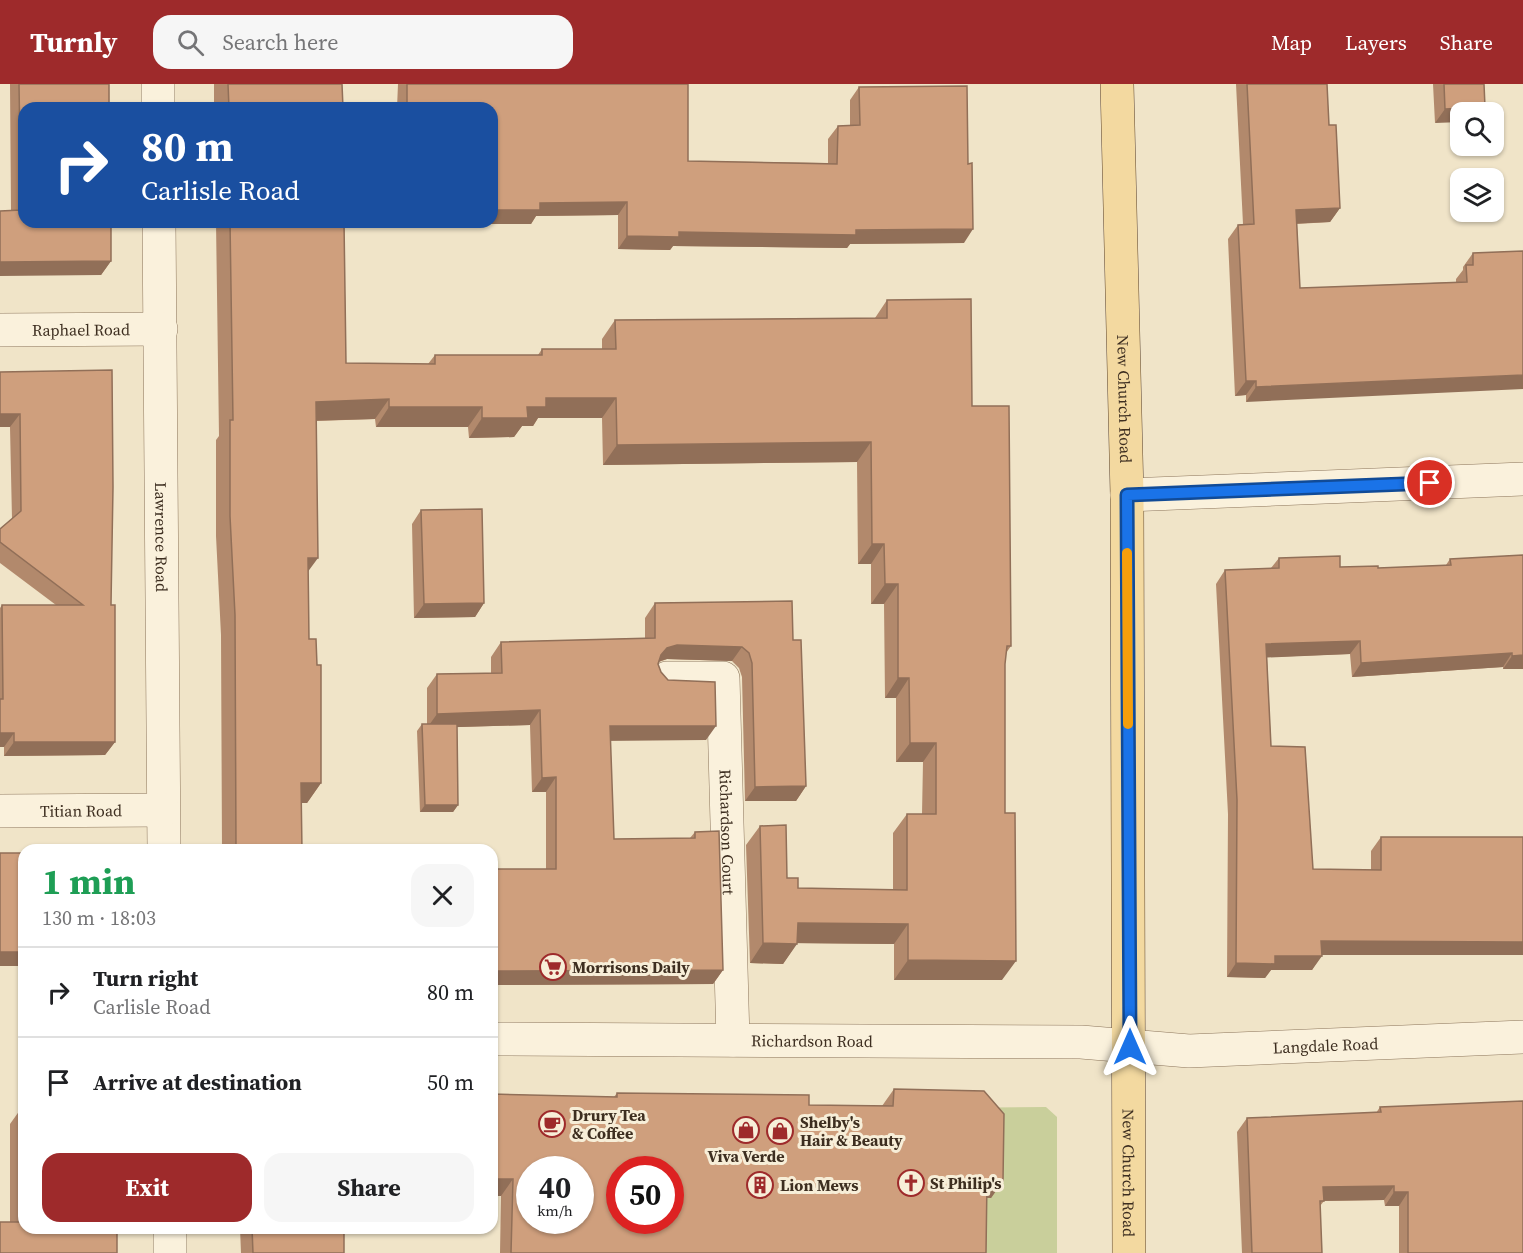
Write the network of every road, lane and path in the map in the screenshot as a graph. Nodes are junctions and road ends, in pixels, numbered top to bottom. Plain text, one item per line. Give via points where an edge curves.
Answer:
1 (158, 84) edge
2 (1117, 84) edge
3 (158, 102) edge
4 (159, 228) edge
5 (161, 329) junction
6 (0, 330) edge
7 (1523, 479) edge
8 (1127, 495) junction
9 (668, 678) edge
10 (0, 810) edge
11 (163, 810) junction
12 (164, 844) edge
13 (1523, 1037) edge
14 (498, 1039) edge
15 (733, 1040) junction
16 (1130, 1047) junction
17 (170, 1234) edge
18 (170, 1253) edge
19 (1129, 1253) edge

1 - 3 street
2 - 8 main road, New Church Road
4 - 5 street, Lawrence Road
5 - 6 street, Raphael Road
5 - 11 street, Lawrence Road
7 - 8 street
8 - 16 main road, New Church Road
9 - 15 street, Richardson Court via 723,678
10 - 11 street, Titian Road
11 - 12 street, Lawrence Road
13 - 16 street, Langdale Road via 1189,1051
14 - 15 street, Richardson Road
15 - 16 street, Richardson Road via 1081,1042
16 - 19 main road, New Church Road
17 - 18 street

